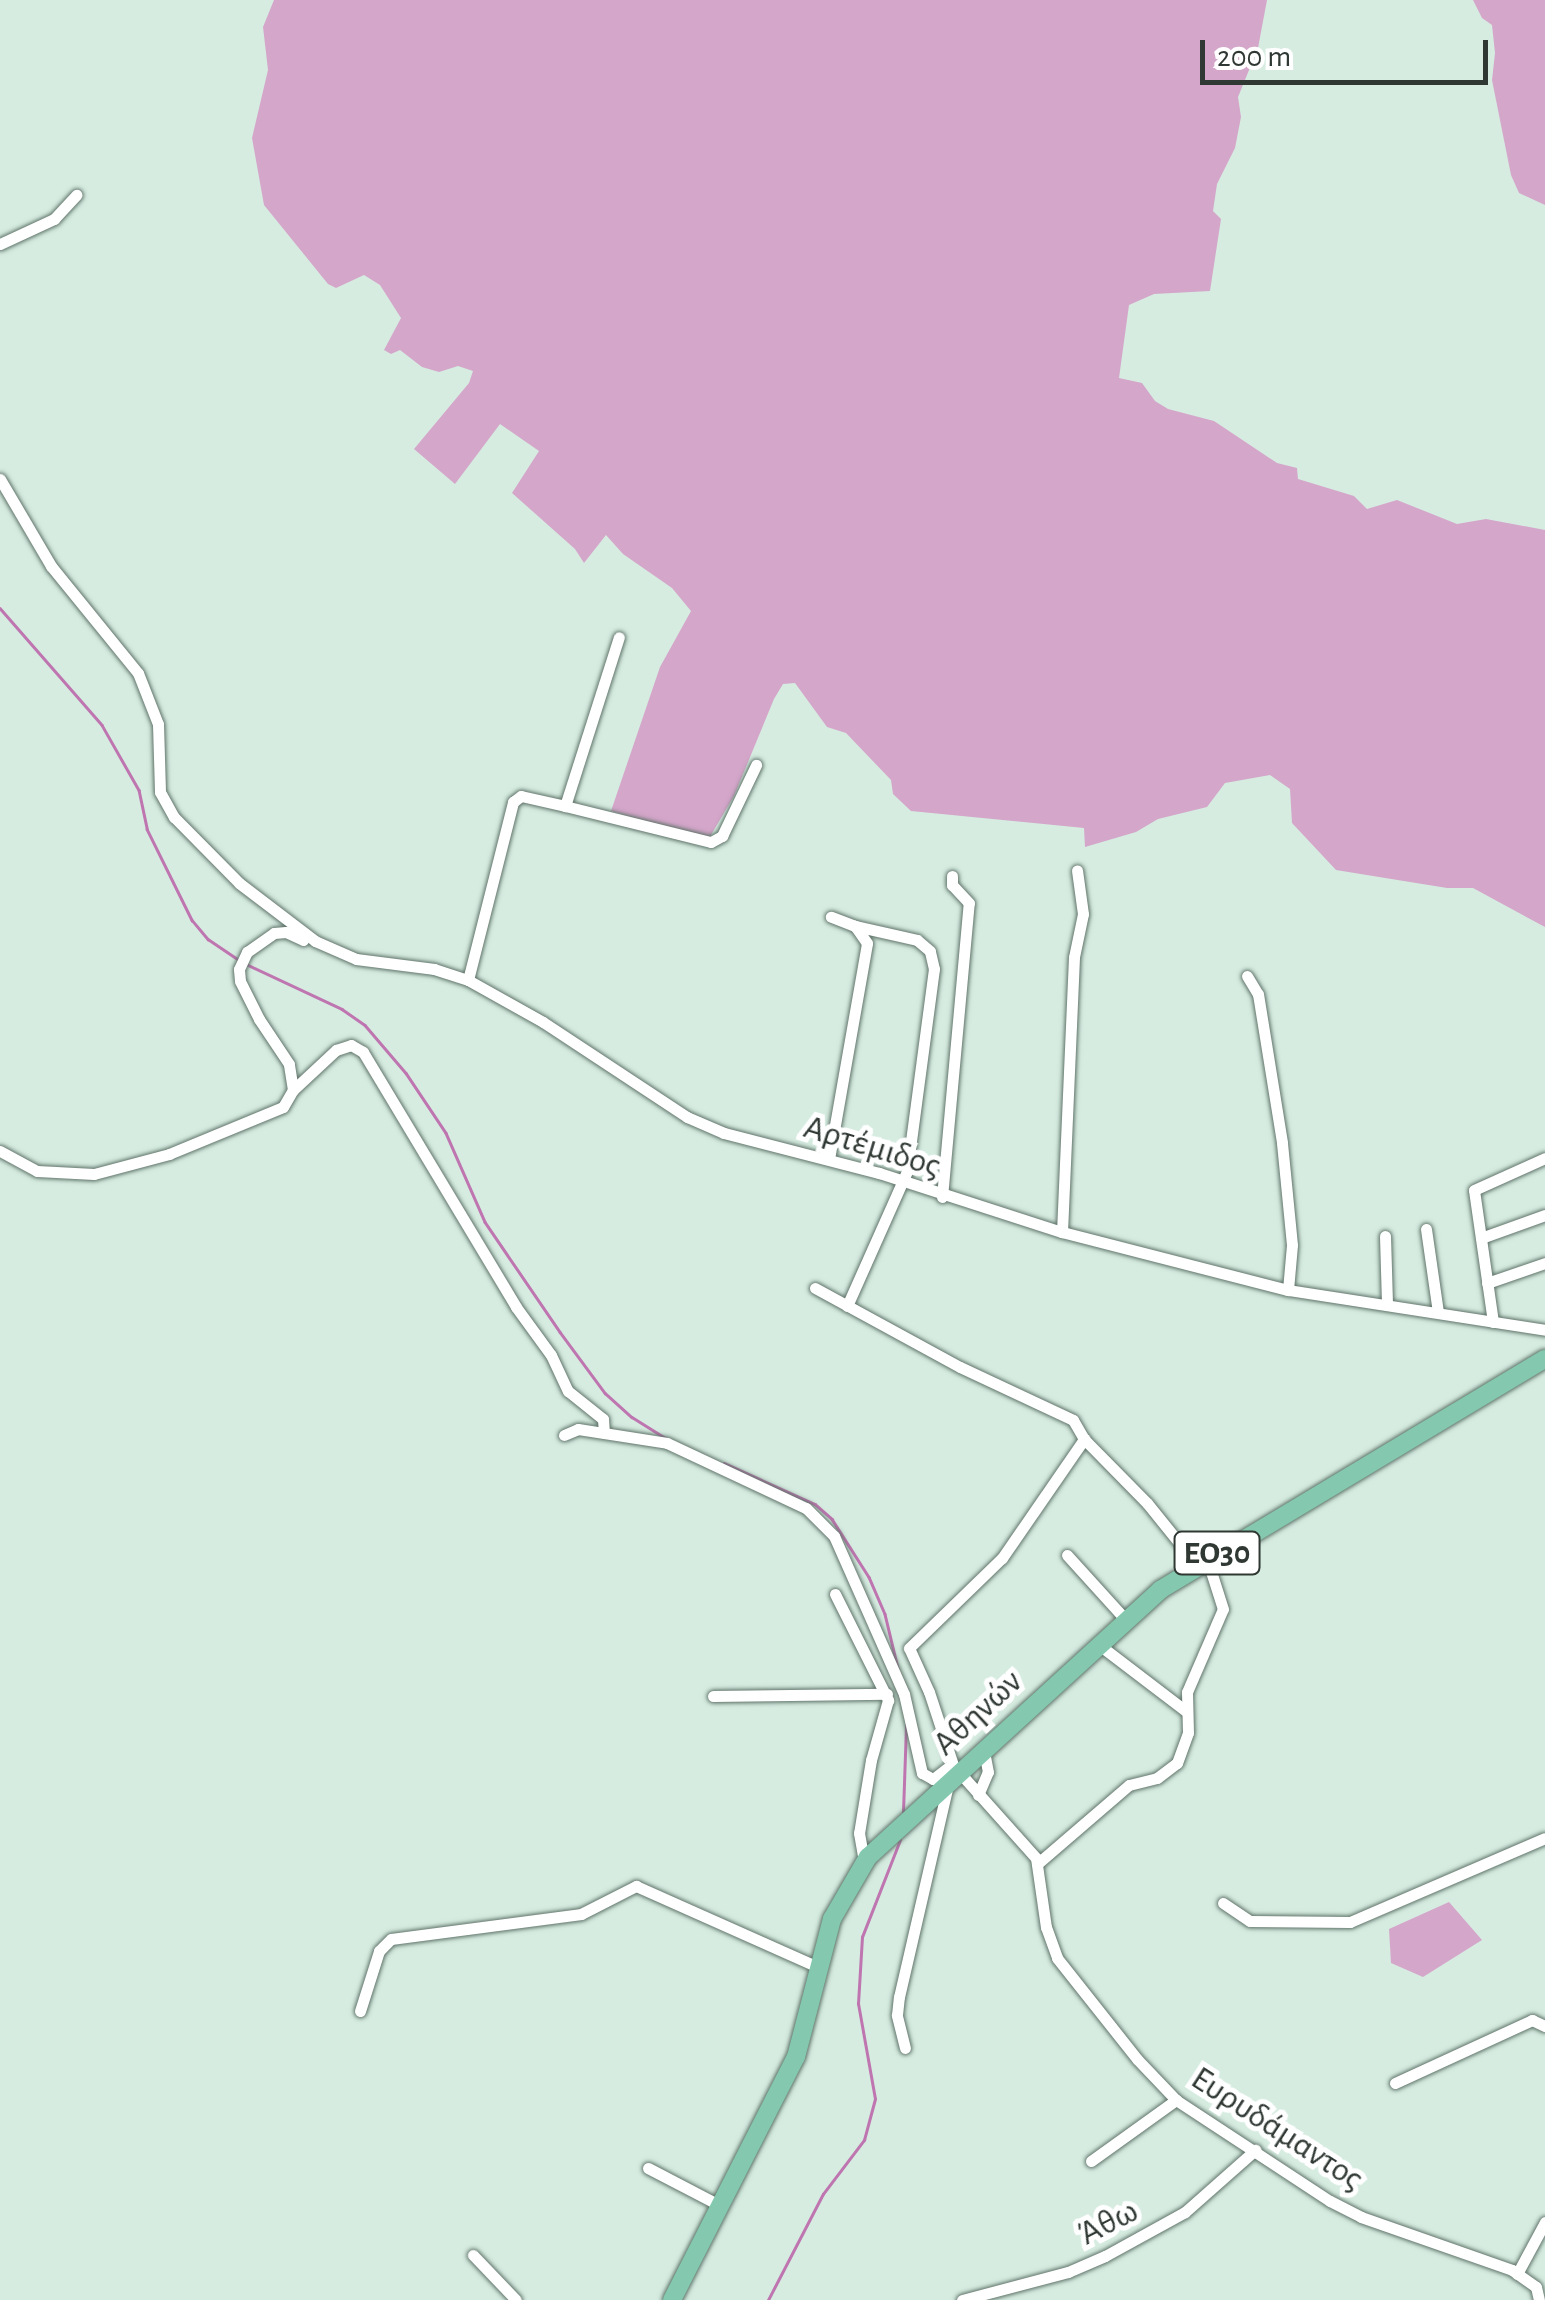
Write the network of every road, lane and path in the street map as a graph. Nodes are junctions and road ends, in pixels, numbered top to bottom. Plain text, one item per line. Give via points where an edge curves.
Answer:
1 (76, 195) dead end
2 (0, 244) edge
3 (0, 479) edge
4 (619, 638) dead end
5 (756, 765) dead end
6 (565, 806) junction
7 (1077, 870) dead end
8 (952, 876) dead end
9 (831, 917) dead end
10 (856, 926) junction
11 (344, 955) junction
12 (1247, 976) dead end
13 (468, 980) junction
14 (294, 1090) junction
15 (0, 1151) edge
16 (1545, 1158) edge
17 (829, 1159) junction
18 (903, 1182) junction
19 (942, 1197) junction
20 (1545, 1215) edge
21 (1426, 1229) dead end
22 (1062, 1232) junction
23 (1385, 1236) dead end
24 (1481, 1238) junction
25 (1545, 1263) edge
26 (1487, 1283) junction
27 (815, 1288) dead end
28 (1288, 1290) junction
29 (1387, 1304) junction
30 (847, 1306) junction
31 (1438, 1312) junction
32 (1493, 1322) junction
33 (1545, 1330) edge
34 (1545, 1359) edge
35 (604, 1433) junction
36 (564, 1435) dead end
37 (1084, 1440) junction
38 (1067, 1556) dead end
39 (1202, 1562) junction
40 (835, 1594) dead end
41 (1125, 1619) junction
42 (1098, 1644) junction
43 (887, 1694) junction
44 (712, 1696) dead end
45 (1186, 1712) junction
46 (984, 1752) junction
47 (955, 1774) junction
48 (978, 1794) junction
49 (1545, 1838) edge
50 (866, 1860) junction
51 (1037, 1864) junction
52 (1223, 1903) dead end
53 (820, 1968) junction
54 (360, 2011) dead end
55 (1545, 2026) edge
56 (905, 2048) dead end
57 (1396, 2083) dead end
58 (1176, 2100) junction
59 (1255, 2150) junction
60 (1090, 2160) dead end
61 (648, 2168) dead end
62 (721, 2206) junction
63 (1545, 2222) edge
64 (473, 2255) dead end
65 (1517, 2274) junction
66 (516, 2300) edge
67 (672, 2300) edge
68 (962, 2300) edge
69 (1539, 2300) edge

1 - 2 street via 54,218
3 - 11 street, Αρτέμιδος via 51,566 138,673 158,724 160,792 174,817 239,883
4 - 6 street
5 - 6 street via 722,836 711,842
6 - 13 street via 515,798
7 - 22 street via 1083,914 1074,957
8 - 19 street via 969,903
9 - 10 street
10 - 17 street via 866,943
10 - 18 street via 910,937 933,957
11 - 13 street, Αρτέμιδος
11 - 14 street via 282,932 255,944 241,960 240,981 286,1055
12 - 28 street via 1258,994 1282,1143 1292,1245
13 - 17 street, Αρτέμιδος via 702,1124
14 - 15 street via 278,1110 119,1170 51,1174
14 - 35 street via 336,1050 351,1045 363,1052 568,1391 603,1419
16 - 24 street via 1476,1186
17 - 18 street, Αρτέμιδος
18 - 19 street, Αρτέμιδος
18 - 30 street
19 - 22 street, Αρτέμιδος
20 - 24 street
21 - 31 street
22 - 28 street, Αρτέμιδος
23 - 29 street
24 - 26 street
25 - 26 street
26 - 32 street
27 - 30 street
28 - 29 street, Αρτέμιδος
29 - 31 street, Αρτέμιδος
30 - 37 street via 1073,1420
31 - 32 street, Αρτέμιδος
32 - 33 street, Αρτέμιδος
34 - 39 main road, Αθηνών / ΕΟ30
35 - 36 street via 578,1429
35 - 47 street via 668,1443 820,1519 904,1694 922,1773 933,1779
37 - 39 street
37 - 47 street via 1002,1558 909,1648
38 - 41 street
39 - 41 main road, Αθηνών / ΕΟ30
39 - 45 street via 1223,1606 1186,1692
40 - 43 street
41 - 42 main road, Αθηνών / ΕΟ30
42 - 45 street
42 - 46 main road, Αθηνών / ΕΟ30
43 - 44 street
43 - 50 street via 859,1837
45 - 51 street via 1186,1744 1168,1773 1128,1785
46 - 47 main road, Αθηνών / ΕΟ30
46 - 48 street via 988,1772
47 - 48 street, Ευρυδάμαντος
47 - 50 main road, Αθηνών / ΕΟ30
47 - 56 street via 899,1997
48 - 51 street, Ευρυδάμαντος
49 - 52 street via 1350,1922 1250,1922
50 - 53 main road, Αθηνών / ΕΟ30 via 832,1919
51 - 58 street, Ευρυδάμαντος via 1053,1951
53 - 54 street via 636,1886 574,1915 391,1939 379,1950
53 - 62 main road, Αθηνών / ΕΟ30 via 796,2057
55 - 57 street via 1532,2020
58 - 59 street, Ευρυδάμαντος
58 - 60 street
59 - 65 street, Ευρυδάμαντος via 1362,2217
59 - 68 street, Άθω via 1185,2212 1105,2256
61 - 62 street
62 - 67 main road, Αθηνών / ΕΟ30
63 - 65 street
64 - 66 street
65 - 69 street, Ευρυδάμαντος via 1536,2287

